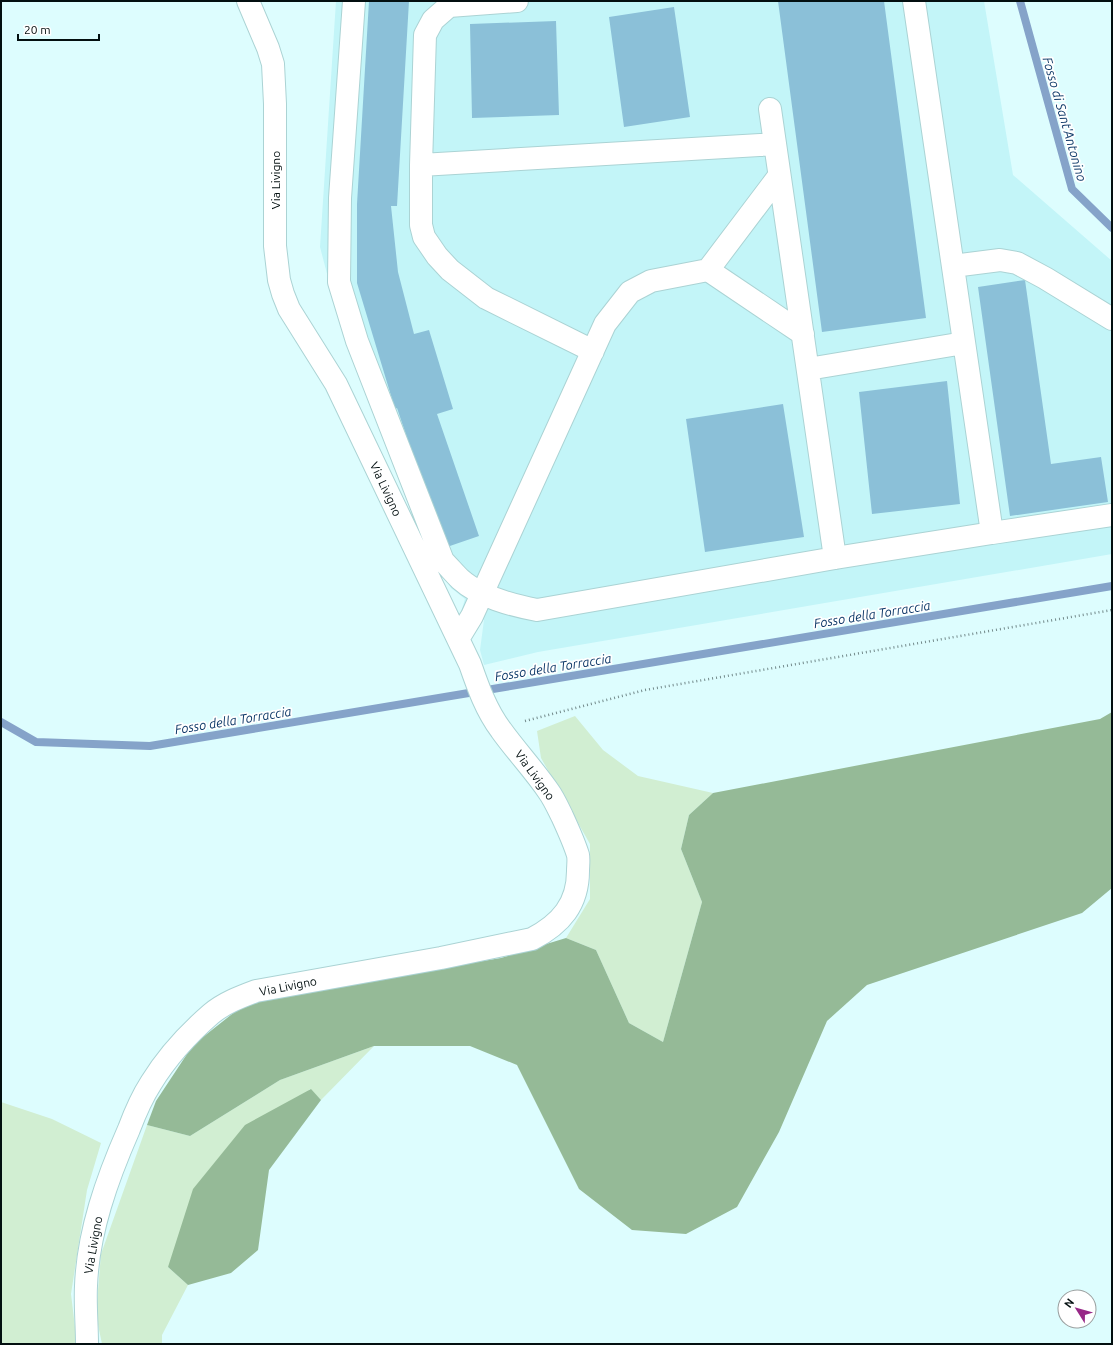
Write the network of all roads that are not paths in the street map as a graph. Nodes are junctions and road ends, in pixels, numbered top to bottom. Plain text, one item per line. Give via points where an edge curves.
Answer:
1 (248, 1) edge
2 (354, 1) edge
3 (507, 1) edge
4 (914, 1) edge
5 (770, 109) dead end
6 (775, 144) junction
7 (421, 165) junction
8 (779, 176) junction
9 (953, 266) junction
10 (708, 270) junction
11 (1112, 319) edge
12 (802, 334) junction
13 (964, 343) junction
14 (593, 351) junction
15 (808, 369) junction
16 (1112, 515) edge
17 (992, 533) junction
18 (835, 558) junction
19 (482, 594) junction
20 (458, 639) junction
21 (87, 1344) edge

1 - 20 street, Via Livigno via 268,48 273,71 276,104 275,246 283,294 289,309 336,384
2 - 19 street via 340,198 339,282 357,341 443,561 461,580
3 - 7 street via 449,6 433,20 426,35
4 - 9 street
5 - 6 street
6 - 7 street
6 - 8 street
7 - 14 street via 421,224 424,237 436,256 486,298
8 - 10 street
8 - 12 street
9 - 11 street via 1000,260 1017,263
9 - 13 street
10 - 12 street
10 - 14 street via 651,281 630,292 605,324
12 - 15 street
13 - 15 street
13 - 17 street
14 - 19 street
15 - 18 street
16 - 17 street
17 - 18 street
18 - 19 street via 537,610 516,606
19 - 20 street
20 - 21 street, Via Livigno via 484,703 500,729 550,793 569,831 578,857 578,880 572,902 551,928 532,939 256,991 234,999 212,1013 188,1035 155,1076 137,1109 107,1183 94,1230 86,1286

